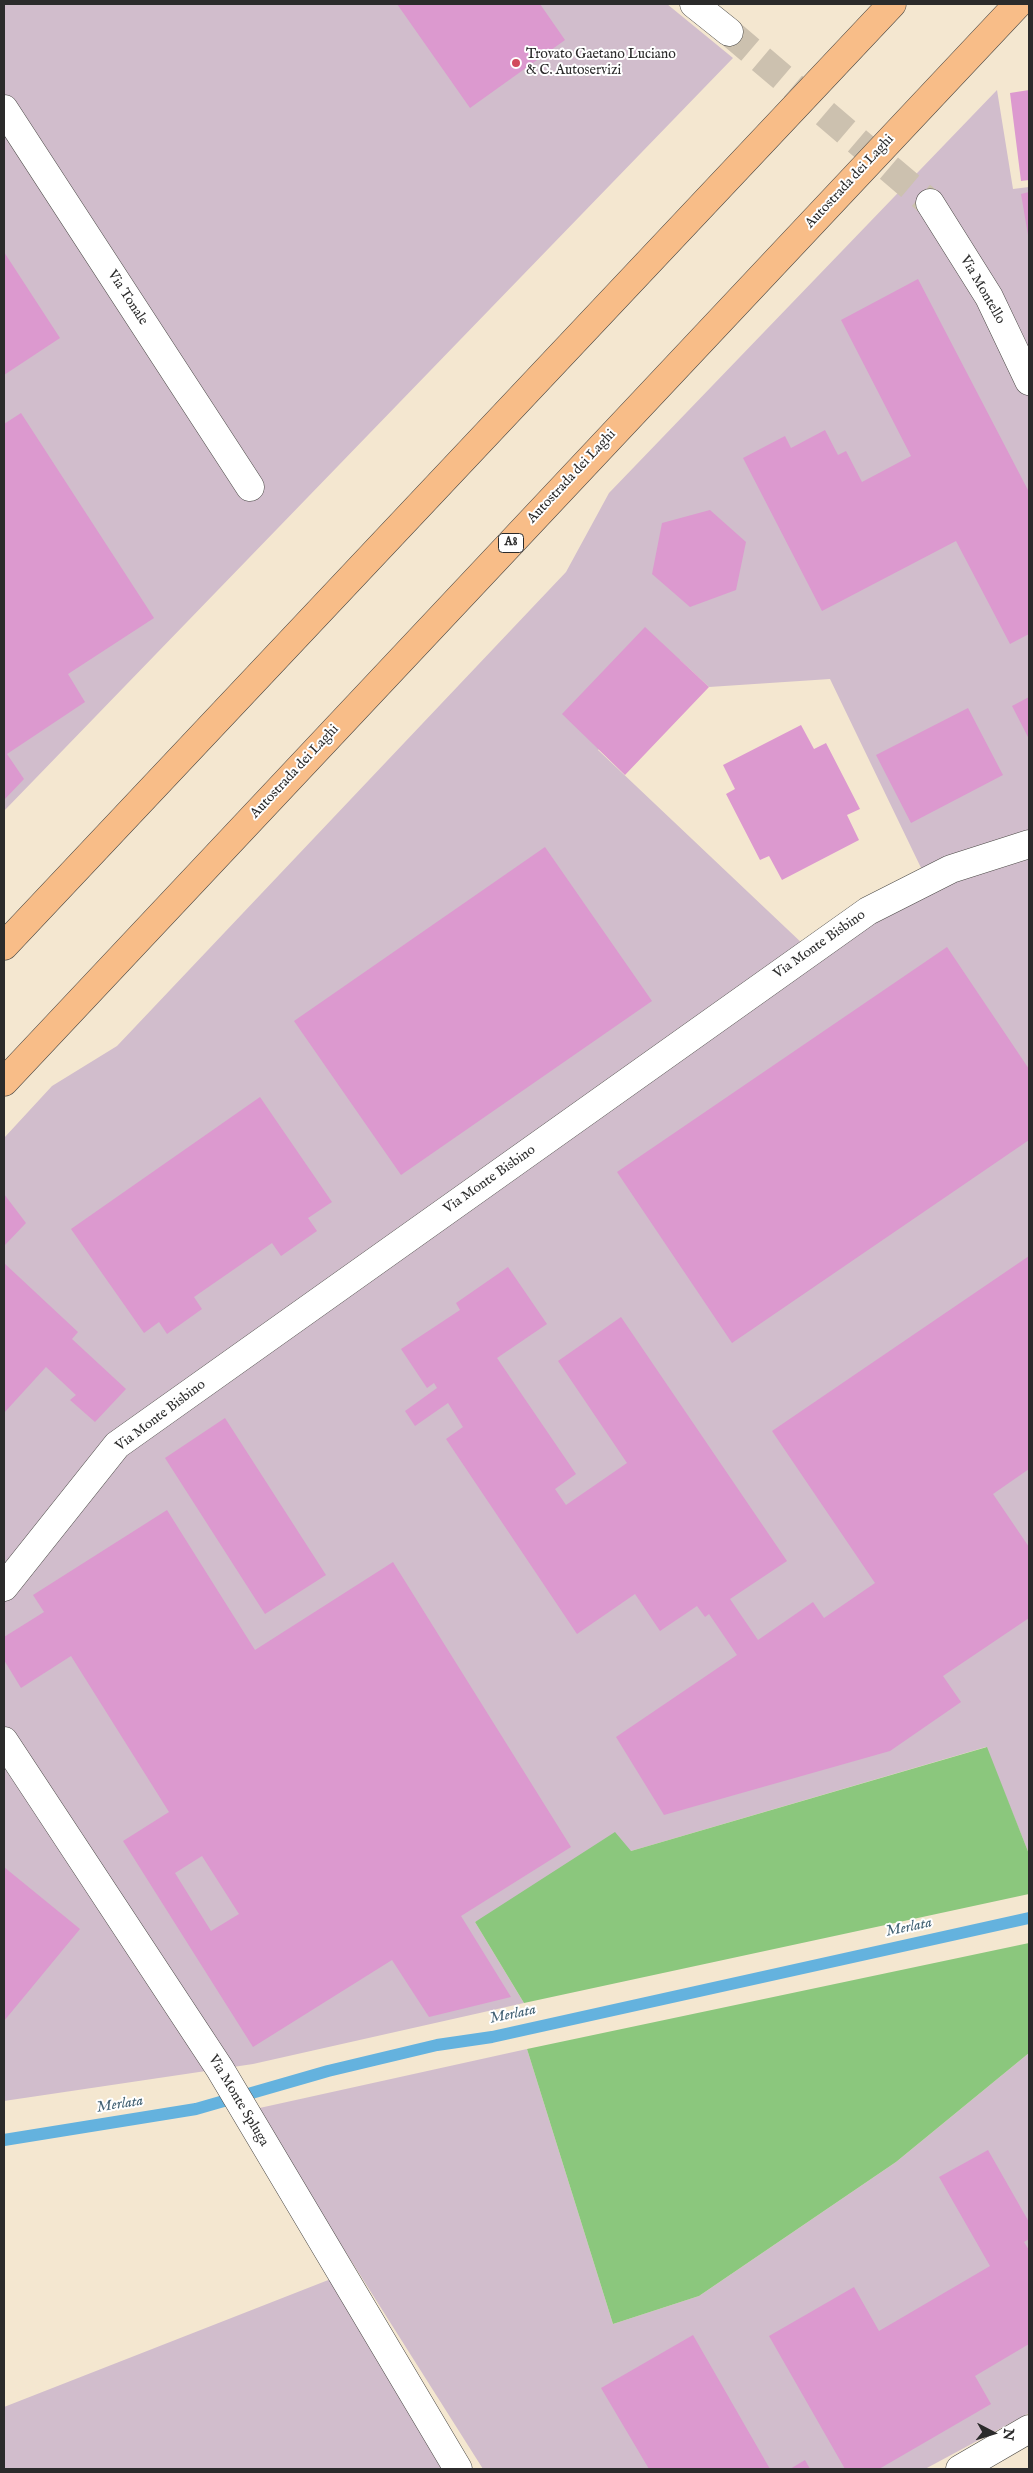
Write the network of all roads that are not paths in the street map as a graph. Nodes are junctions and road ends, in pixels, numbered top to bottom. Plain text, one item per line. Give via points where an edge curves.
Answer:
1 (694, 4) edge
2 (892, 4) edge
3 (1018, 4) edge
4 (729, 32) tunnel mouth
5 (4, 109) edge
6 (930, 203) tunnel mouth
7 (1029, 381) edge
8 (250, 487) dead end
9 (1029, 844) edge
10 (4, 946) edge
11 (4, 1082) edge
12 (4, 1587) edge
13 (4, 1741) edge
14 (1029, 2430) edge
15 (458, 2469) edge
16 (960, 2469) edge

1 - 4 street
2 - 10 highway
3 - 11 highway, Autostrada dei Laghi / A8
5 - 8 street, Via Tonale
6 - 7 street, Via Montello via 989,297
9 - 12 street, Via Monte Bisbino via 951,869 868,911 117,1445
13 - 15 street, Via Monte Spluga via 220,2069
14 - 16 street

